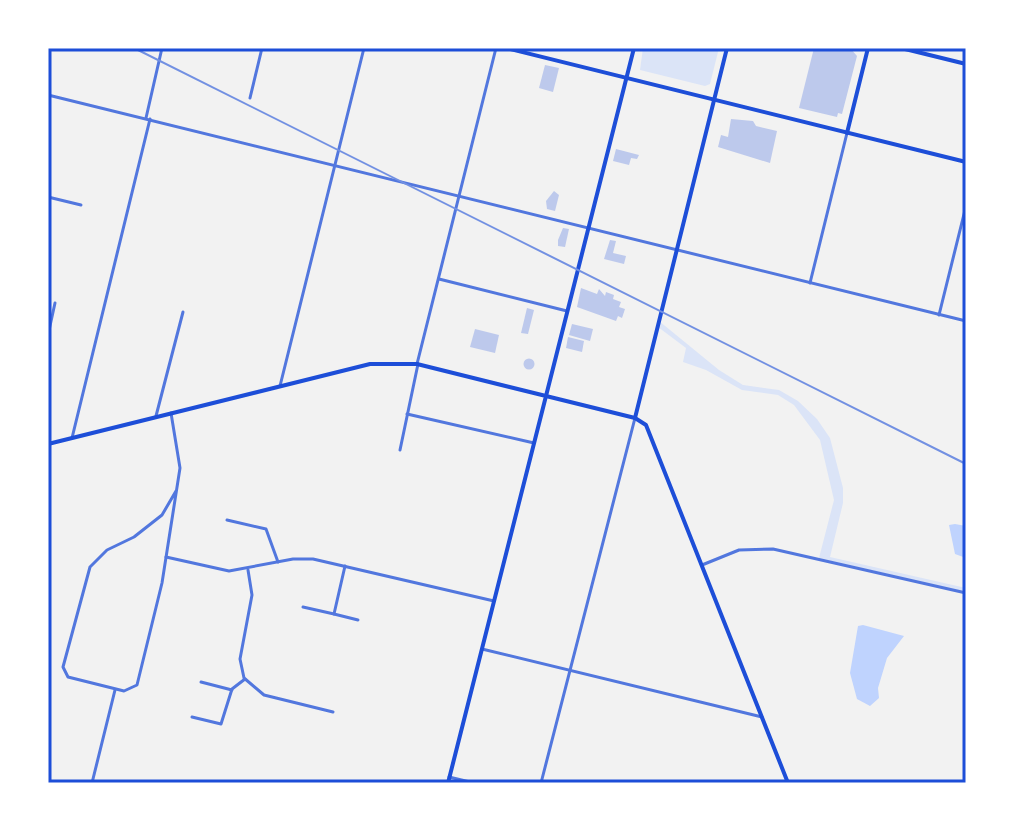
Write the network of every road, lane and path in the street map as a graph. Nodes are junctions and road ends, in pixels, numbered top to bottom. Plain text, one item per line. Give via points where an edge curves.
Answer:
1 (162, 48) edge
2 (262, 48) edge
3 (364, 48) edge
4 (496, 48) edge
5 (506, 48) edge
6 (634, 48) edge
7 (727, 48) edge
8 (868, 48) edge
9 (901, 48) edge
10 (966, 64) edge
11 (626, 78) junction
12 (48, 95) edge
13 (250, 98) dead end
14 (714, 100) junction
15 (148, 118) junction
16 (847, 133) junction
17 (966, 162) edge
18 (336, 165) junction
19 (460, 196) junction
20 (48, 197) edge
21 (81, 205) dead end
22 (966, 206) edge
23 (589, 228) junction
24 (677, 250) junction
25 (439, 279) junction
26 (810, 283) junction
27 (55, 303) dead end
28 (568, 311) junction
29 (183, 312) dead end
30 (939, 315) junction
31 (966, 321) edge
32 (48, 335) edge
33 (418, 364) junction
34 (280, 386) junction
35 (546, 396) junction
36 (171, 413) junction
37 (407, 414) junction
38 (156, 416) junction
39 (635, 418) junction
40 (72, 438) junction
41 (534, 443) junction
42 (48, 444) edge
43 (400, 450) dead end
44 (176, 491) junction
45 (227, 520) dead end
46 (166, 557) junction
47 (278, 563) junction
48 (702, 565) junction
49 (345, 566) junction
50 (248, 570) junction
51 (966, 593) edge
52 (494, 601) junction
53 (303, 607) dead end
54 (334, 614) junction
55 (358, 620) dead end
56 (482, 649) junction
57 (570, 670) junction
58 (245, 679) junction
59 (201, 682) dead end
60 (115, 689) junction
61 (232, 690) junction
62 (333, 712) dead end
63 (192, 717) dead end
64 (762, 717) junction
65 (449, 780) edge
66 (92, 783) edge
67 (474, 783) edge
68 (541, 783) edge
69 (788, 783) edge

1 - 15 street
2 - 13 street
3 - 18 street
4 - 19 street
5 - 11 main road
6 - 11 main road
7 - 14 main road
8 - 16 main road
9 - 10 main road
11 - 14 main road
11 - 23 main road
12 - 15 street
14 - 16 main road
14 - 24 main road
15 - 18 street
15 - 40 street
16 - 17 main road
16 - 26 street
18 - 19 street
18 - 34 street
19 - 23 street
19 - 25 street
20 - 21 street
22 - 30 street
23 - 24 street
23 - 28 main road
24 - 26 street
24 - 39 main road
25 - 28 street
25 - 33 street
26 - 30 street
27 - 32 street
28 - 35 main road
29 - 38 street
30 - 31 street
33 - 34 main road via 370,364
33 - 35 main road
33 - 37 street
34 - 36 main road
35 - 39 main road
35 - 41 main road
36 - 38 main road
36 - 44 street via 180,457
37 - 41 street
37 - 43 street
38 - 40 main road
39 - 48 main road via 646,425
39 - 57 street
40 - 42 main road
41 - 52 main road
44 - 46 street
44 - 60 street via 151,525 101,555 84,583 63,671 72,679
45 - 47 street via 266,529
46 - 50 street via 222,571
46 - 60 street via 137,685 129,692
47 - 49 street via 304,558
47 - 50 street
48 - 51 street via 739,550 773,549
48 - 64 main road
49 - 52 street
49 - 54 street
50 - 58 street via 251,604 240,659
52 - 56 main road
53 - 54 street
54 - 55 street
56 - 57 street
56 - 65 main road
57 - 64 street
57 - 68 street
58 - 61 street
58 - 62 street via 264,695
59 - 61 street
60 - 66 street
61 - 63 street via 221,724
64 - 69 main road
65 - 67 street

